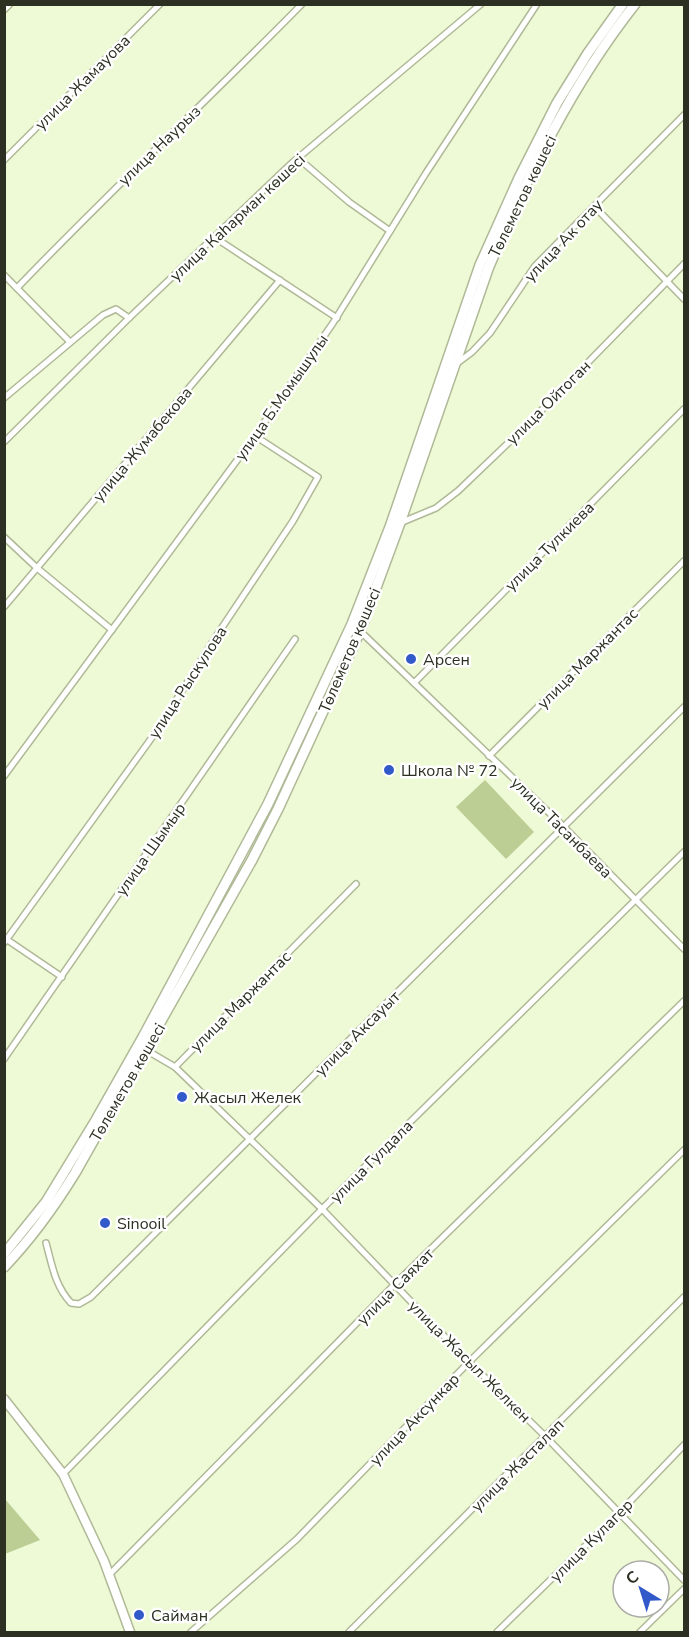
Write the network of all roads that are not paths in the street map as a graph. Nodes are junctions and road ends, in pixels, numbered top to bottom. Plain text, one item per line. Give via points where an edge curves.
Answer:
1 (10, 4) edge
2 (160, 4) edge
3 (302, 4) edge
4 (481, 4) edge
5 (537, 4) edge
6 (623, 4) edge
7 (635, 4) edge
8 (4, 10) edge
9 (684, 115) edge
10 (298, 158) junction
11 (4, 160) edge
12 (594, 206) junction
13 (390, 231) junction
14 (214, 237) junction
15 (684, 264) edge
16 (4, 275) edge
17 (280, 280) junction
18 (668, 282) junction
19 (17, 288) junction
20 (684, 299) edge
21 (129, 318) junction
22 (337, 318) junction
23 (70, 342) junction
24 (450, 363) junction
25 (4, 398) edge
26 (684, 410) edge
27 (255, 436) junction
28 (4, 442) edge
29 (400, 523) junction
30 (4, 537) edge
31 (684, 561) edge
32 (37, 568) junction
33 (4, 607) edge
34 (112, 630) junction
35 (360, 630) junction
36 (295, 639) dead end
37 (414, 682) junction
38 (684, 707) edge
39 (489, 756) junction
40 (4, 776) edge
41 (564, 827) junction
42 (684, 852) edge
43 (356, 884) dead end
44 (636, 900) junction
45 (5, 940) edge
46 (684, 949) edge
47 (62, 977) junction
48 (684, 1001) edge
49 (146, 1050) junction
50 (4, 1059) edge
51 (175, 1067) junction
52 (249, 1140) junction
53 (684, 1150) edge
54 (322, 1209) junction
55 (46, 1243) dead end
56 (4, 1254) edge
57 (4, 1267) edge
58 (394, 1286) junction
59 (684, 1297) edge
60 (469, 1362) junction
61 (4, 1399) edge
62 (546, 1437) junction
63 (684, 1445) edge
64 (63, 1474) junction
65 (620, 1513) junction
66 (109, 1575) junction
67 (684, 1580) edge
68 (684, 1589) edge
69 (130, 1632) edge
70 (191, 1632) edge
71 (349, 1632) edge
72 (497, 1632) edge
73 (640, 1632) edge

1 - 8 street
2 - 11 street, улица Жамауова
3 - 19 street, улица Наурыз
4 - 10 street, улица Каһарман көшесі
5 - 13 street, улица Б.Момышулы
6 - 24 main road, Төлеметов көшесі via 572,77 537,142 480,265
7 - 24 main road, Төлеметов көшесі via 581,83 528,181
9 - 12 street, улица Ак отау
10 - 13 street
10 - 14 street, улица Каһарман көшесі
12 - 18 street
12 - 24 street, улица Ак отау via 535,266 490,333 472,352
13 - 22 street, улица Б.Момышулы
14 - 17 street
14 - 21 street, улица Каһарман көшесі
15 - 18 street, улица Ойтоган
16 - 19 street
17 - 22 street
17 - 32 street, улица Жумабекова
18 - 20 street
18 - 29 street, улица Ойтоган via 458,490 436,508
19 - 23 street
21 - 23 street via 116,309
21 - 28 street, улица Каһарман көшесі
22 - 27 street, улица Б.Момышулы
23 - 25 street
24 - 29 main road, Төлеметов көшесі
24 - 56 main road, Төлеметов көшесі via 352,624 268,804 96,1120 46,1202
26 - 37 street, улица Тулкиева
27 - 34 street, улица Б.Момышулы
27 - 45 street, улица Рыскулова via 318,477 158,729
29 - 35 main road, Төлеметов көшесі
30 - 32 street
31 - 39 street, улица Маржантас
32 - 33 street, улица Жумабекова
32 - 34 street
34 - 40 street, улица Б.Момышулы
35 - 37 street, улица Тасанбаева
35 - 49 main road, Төлеметов көшесі via 278,809
36 - 47 street, улица Шымыр
37 - 39 street, улица Тасанбаева
38 - 41 street, улица Аксауыт
39 - 41 street, улица Тасанбаева
41 - 44 street, улица Тасанбаева
41 - 52 street, улица Аксауыт
42 - 44 street, улица Гулдала
43 - 51 street, улица Маржантас
44 - 46 street, улица Тасанбаева
44 - 54 street, улица Гулдала
45 - 47 street
47 - 50 street, улица Шымыр
48 - 58 street, улица Саяхат
49 - 51 street, улица Жасыл Желкен
49 - 57 main road, Төлеметов көшесі via 54,1208
51 - 52 street, улица Жасыл Желкен
52 - 54 street, улица Жасыл Желкен
52 - 55 street, улица Аксауыт via 91,1297 79,1304 71,1303 59,1288
53 - 60 street, улица Аксункар
54 - 58 street, улица Жасыл Желкен
54 - 64 street, улица Гулдала
58 - 60 street, улица Жасыл Желкен
58 - 66 street, улица Саяхат
59 - 62 street, улица Жасталап
60 - 62 street, улица Жасыл Желкен
60 - 70 street, улица Аксункар via 297,1539
61 - 64 main road
62 - 65 street, улица Жасыл Желкен
62 - 71 street, улица Жасталап
63 - 65 street, улица Кулагер
64 - 66 main road
65 - 67 street, улица Жасыл Желкен
65 - 72 street, улица Кулагер
66 - 69 main road
68 - 73 street

